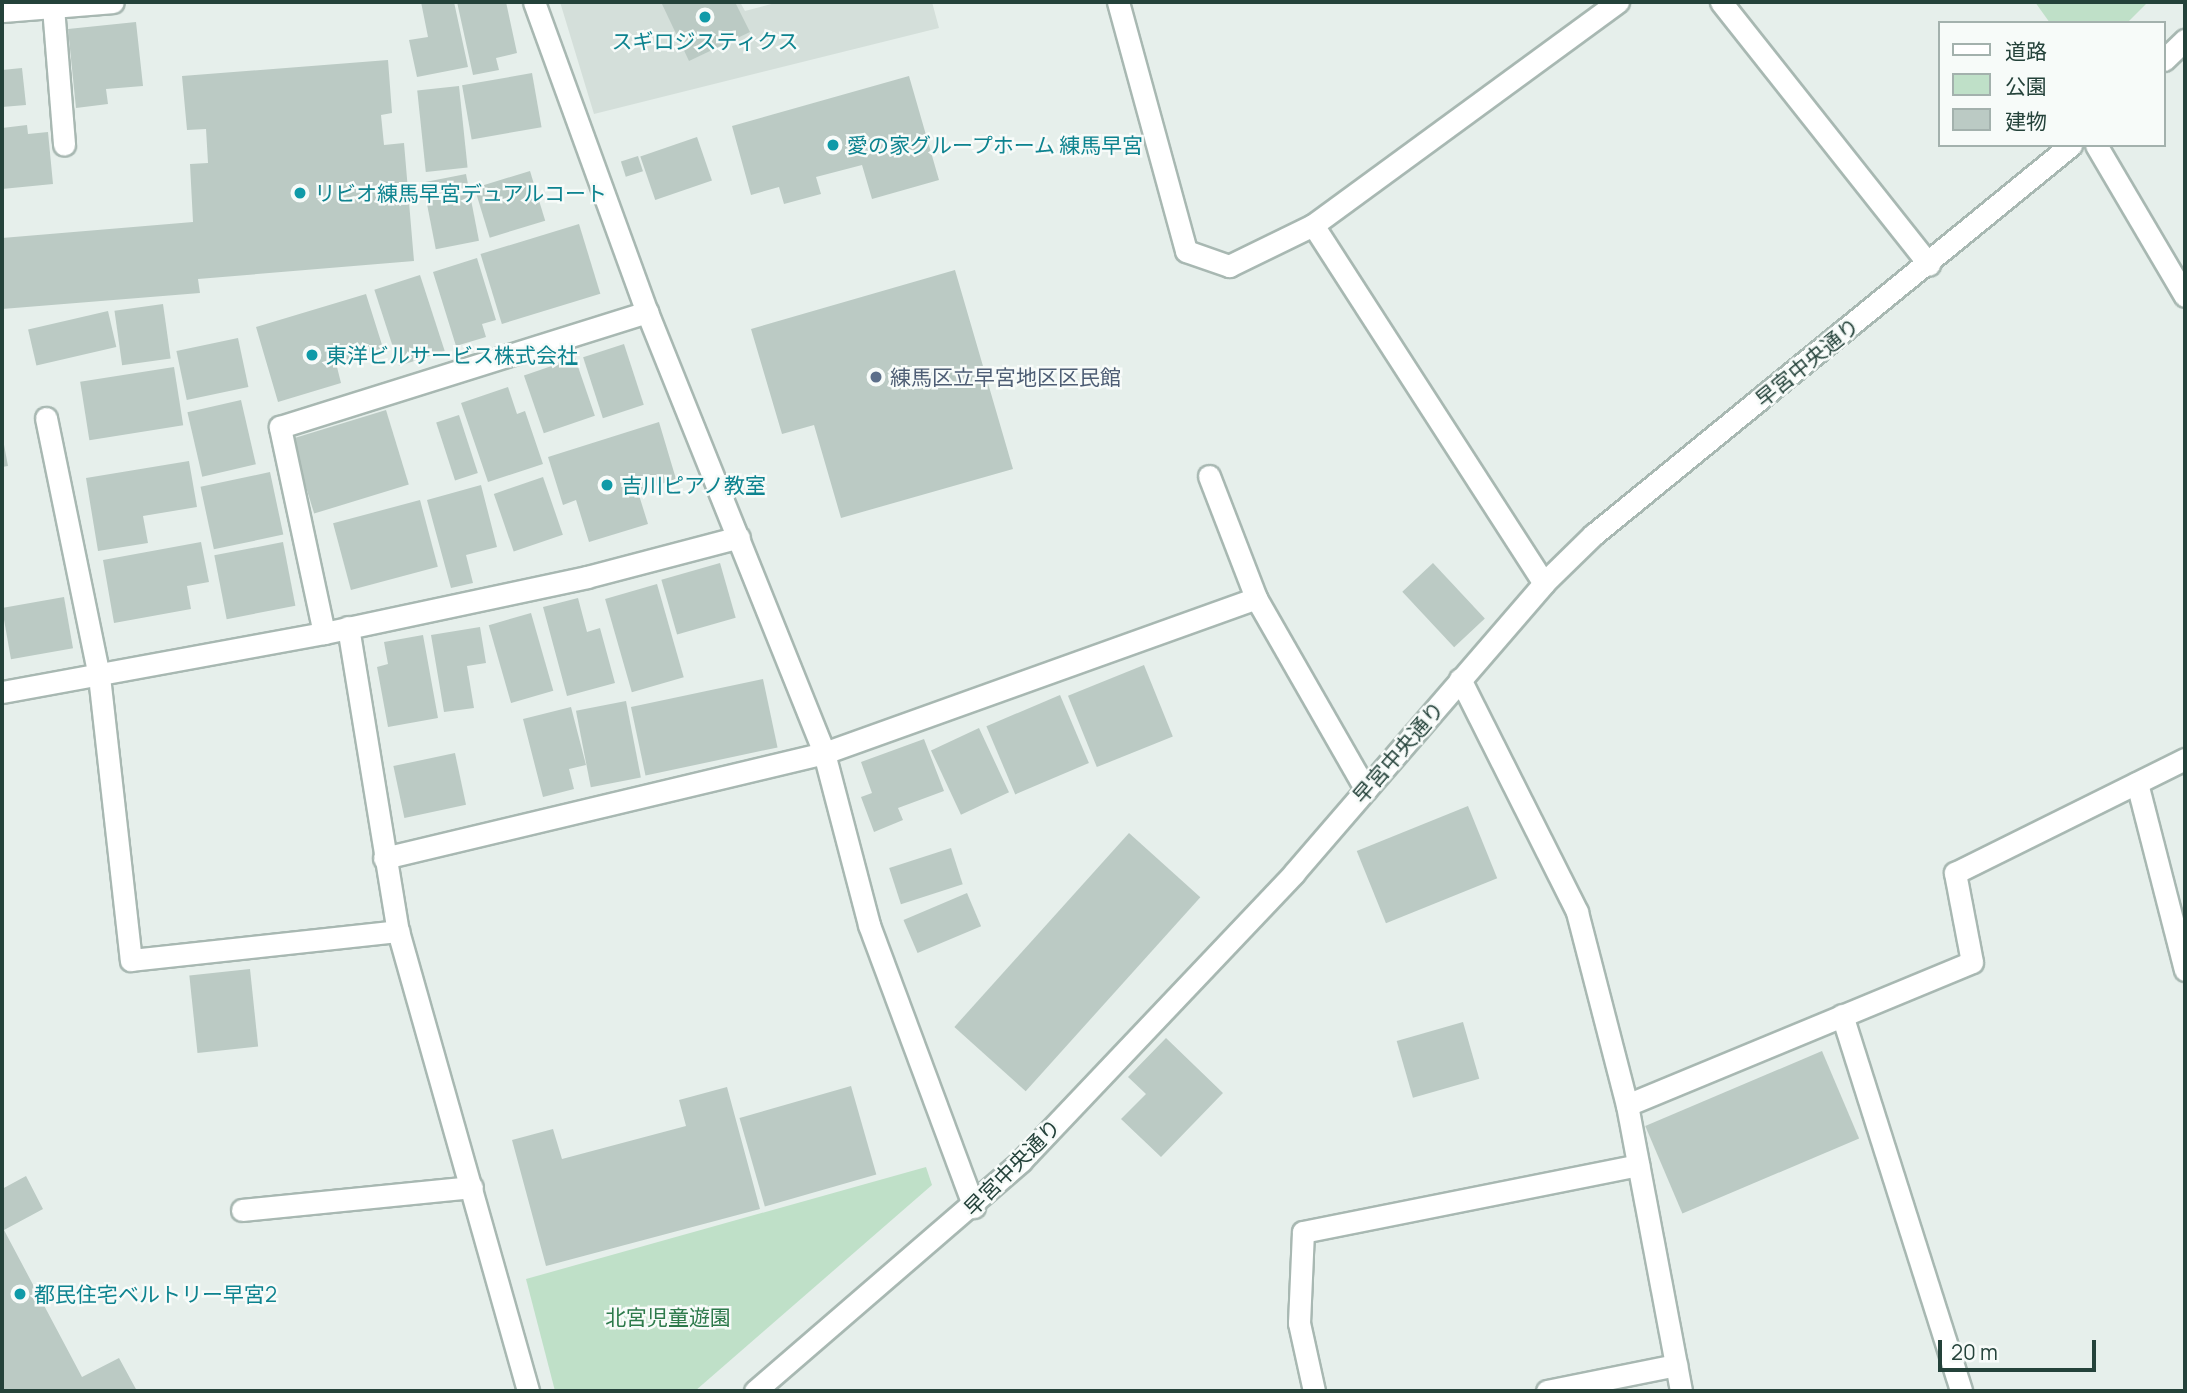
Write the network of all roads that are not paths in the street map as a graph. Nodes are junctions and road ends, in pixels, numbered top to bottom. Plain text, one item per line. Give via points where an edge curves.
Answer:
1 (113, 2) edge
2 (534, 2) edge
3 (1118, 2) edge
4 (1618, 2) edge
5 (1721, 2) edge
6 (53, 7) junction
7 (2, 11) edge
8 (2185, 40) edge
9 (2166, 58) edge
10 (64, 145) dead end
11 (2069, 147) edge
12 (2097, 147) edge
13 (1313, 225) junction
14 (1929, 264) junction
15 (2185, 296) edge
16 (647, 312) junction
17 (46, 418) dead end
18 (1209, 476) dead end
19 (738, 537) junction
20 (1544, 583) junction
21 (1256, 598) junction
22 (348, 628) junction
23 (324, 633) junction
24 (99, 676) junction
25 (1460, 679) junction
26 (2, 692) edge
27 (824, 753) junction
28 (2185, 760) edge
29 (2137, 783) junction
30 (1366, 790) junction
31 (384, 858) junction
32 (398, 931) junction
33 (2185, 970) edge
34 (1842, 1015) junction
35 (1627, 1105) junction
36 (1638, 1165) junction
37 (472, 1187) junction
38 (974, 1207) junction
39 (242, 1210) dead end
40 (1676, 1364) junction
41 (528, 1391) edge
42 (755, 1391) edge
43 (1314, 1391) edge
44 (1546, 1391) edge
45 (1681, 1391) edge
46 (1961, 1391) edge

1 - 6 street
2 - 16 street
3 - 13 street via 1186,251 1229,266
4 - 13 street
5 - 14 street
6 - 7 street
6 - 10 street
8 - 9 street
11 - 14 street, 早宮中央通り
12 - 15 street
13 - 20 street
14 - 20 street, 早宮中央通り via 1593,535
16 - 19 street
16 - 23 street via 280,427
17 - 24 street
18 - 21 street
19 - 22 street via 587,577
19 - 27 street
20 - 25 street, 早宮中央通り
21 - 27 street
21 - 30 street
22 - 23 street
22 - 31 street
23 - 24 street
24 - 26 street
24 - 32 street via 131,960
25 - 30 street, 早宮中央通り
25 - 35 street via 1577,912
27 - 31 street
27 - 38 street via 869,925
28 - 29 street
29 - 33 street
29 - 34 street via 1955,873 1972,962
30 - 38 street, 早宮中央通り via 1294,873
31 - 32 street
32 - 37 street
34 - 35 street
34 - 46 street
35 - 36 street
36 - 40 street
36 - 43 street via 1303,1232 1299,1323
37 - 39 street
37 - 41 street
38 - 42 street, 早宮中央通り
40 - 44 street
40 - 45 street

